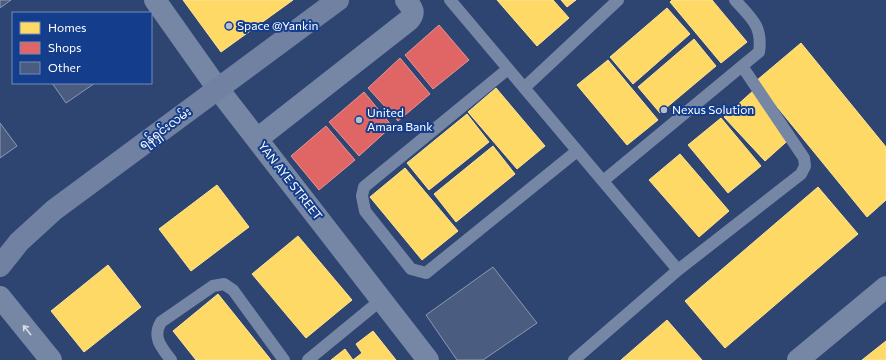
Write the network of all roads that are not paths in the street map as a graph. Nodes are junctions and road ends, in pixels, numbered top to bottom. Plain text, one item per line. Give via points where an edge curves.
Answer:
1 (155, 0) edge
2 (338, 0) edge
3 (406, 0) edge
4 (450, 0) edge
5 (618, 0) edge
6 (735, 0) edge
7 (742, 66) junction
8 (508, 69) junction
9 (524, 88) junction
10 (218, 89) junction
11 (257, 139) junction
12 (577, 151) junction
13 (603, 181) junction
14 (0, 266) edge
15 (678, 270) junction
16 (886, 287) edge
17 (0, 297) edge
18 (382, 300) junction
19 (51, 360) edge
20 (171, 360) edge
21 (284, 360) edge
22 (308, 360) edge
23 (428, 360) edge
24 (574, 360) edge
25 (798, 360) edge

1 - 10 street, YAN AYE STREET
2 - 10 main road, ရန်ရှင်းလမ်း
3 - 11 street via 413,9 413,15 409,20
4 - 8 lane
5 - 9 lane
6 - 7 lane via 757,26 761,38 759,52
7 - 13 lane
7 - 15 lane via 804,158 805,166 801,174
8 - 9 lane
8 - 12 lane via 364,188 362,196 365,211 411,269 426,273
9 - 12 lane
10 - 11 street, YAN AYE STREET
10 - 14 main road, ရန်ရှင်းလမ်း via 54,210 19,242
11 - 18 street, YAN AYE STREET
12 - 13 lane
13 - 15 lane
15 - 24 lane
16 - 25 street
19 -> 17 street
18 - 22 lane
18 - 23 street, YAN AYE STREET
20 - 21 lane via 158,342 157,329 161,322 213,286 224,284 233,290

